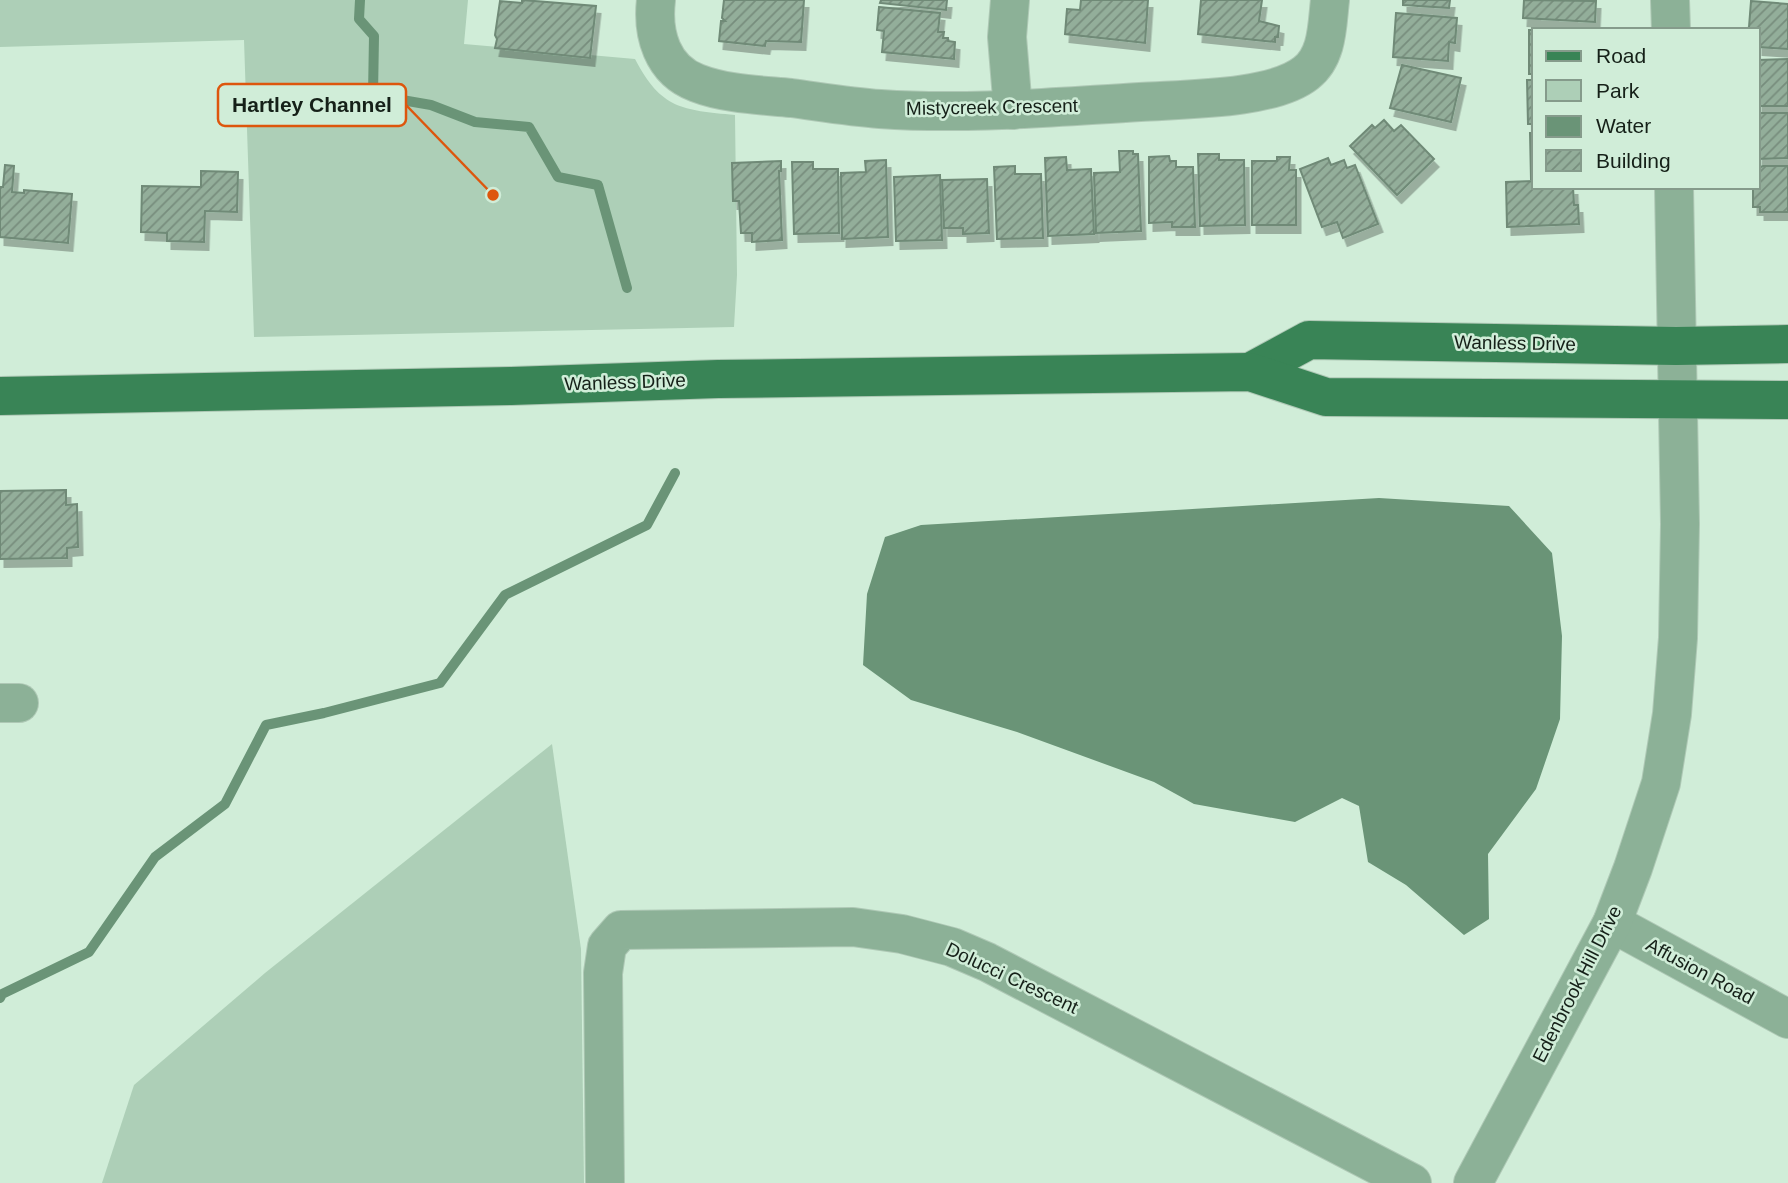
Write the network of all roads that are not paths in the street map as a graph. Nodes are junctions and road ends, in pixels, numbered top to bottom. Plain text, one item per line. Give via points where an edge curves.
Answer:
1 (656, 0) edge
2 (1010, 0) edge
3 (1330, 0) edge
4 (1670, 0) edge
5 (1671, 28) edge
6 (1013, 110) junction
7 (1674, 189) edge
8 (1788, 344) edge
9 (1676, 346) junction
10 (1250, 372) junction
11 (0, 396) edge
12 (1788, 400) edge
13 (1677, 401) junction
14 (1612, 923) junction
15 (1788, 1019) edge
16 (605, 1183) edge
17 (1412, 1183) edge
18 (1473, 1183) edge

1 - 6 street, Mistycreek Crescent via 659,45 669,65 696,83 881,109
2 - 6 street via 1007,37
3 - 6 street, Mistycreek Crescent via 1325,47 1307,73 1281,86 1231,96
4 - 5 street
7 - 9 street
8 - 9 main road, Wanless Drive
9 - 10 main road, Wanless Drive via 1309,340
9 - 13 street, Edenbrook Hill Drive
10 - 11 main road, Wanless Drive
10 - 13 main road, Wanless Drive via 1326,397
12 - 13 main road, Wanless Drive
13 - 14 street, Edenbrook Hill Drive via 1678,638 1672,714 1661,783
14 - 15 street, Affusion Road
14 - 18 street, Edenbrook Hill Drive
16 - 17 street, Dolucci Crescent via 603,973 607,946 621,930 853,927 914,937 987,962

